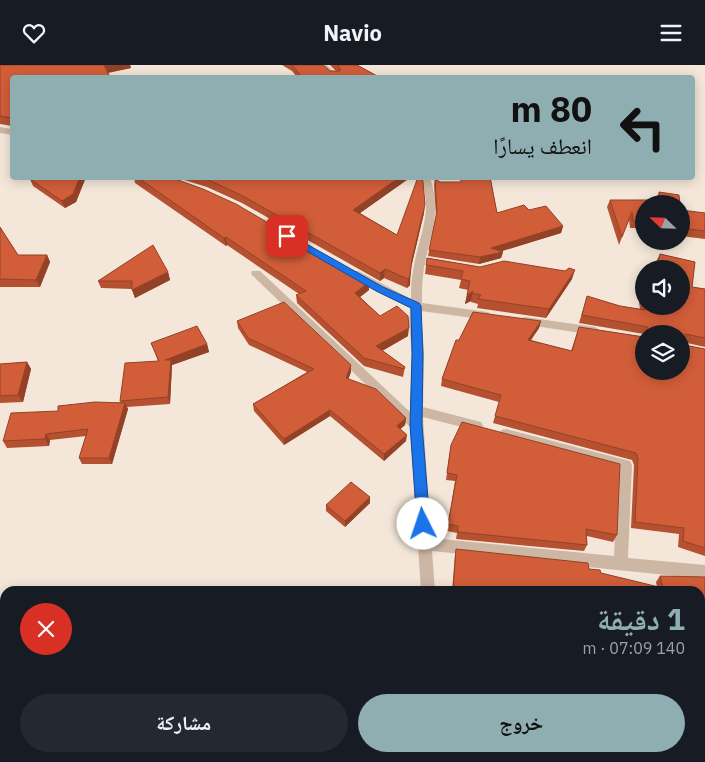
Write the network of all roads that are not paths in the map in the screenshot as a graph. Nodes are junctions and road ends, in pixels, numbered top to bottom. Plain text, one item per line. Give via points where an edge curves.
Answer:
1 (322, 65) edge
2 (333, 75) edge
3 (426, 180) edge
4 (347, 270) edge
5 (256, 274) dead end
6 (416, 306) junction
7 (609, 334) edge
8 (416, 410) junction
9 (416, 425) junction
10 (425, 544) junction
11 (621, 564) junction
12 (705, 572) edge
13 (428, 586) edge

1 - 2 street
3 - 6 street via 431,219
4 - 6 street
5 - 9 street
6 - 7 street
6 - 8 street
8 - 9 street
8 - 11 street via 625,465
9 - 10 street
10 - 11 street
10 - 13 street
11 - 12 street

